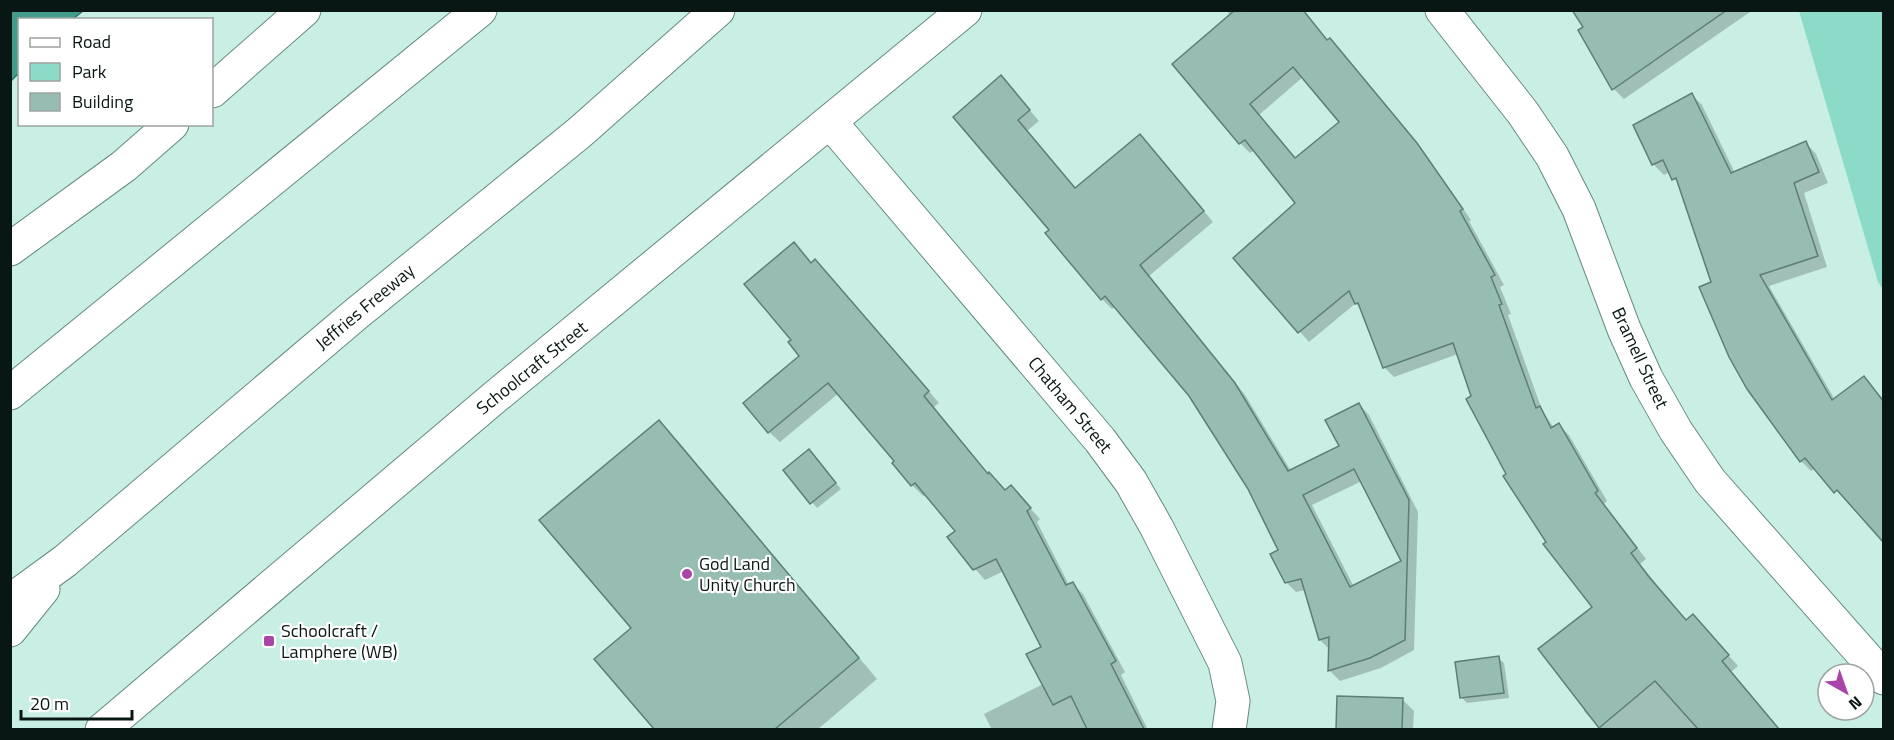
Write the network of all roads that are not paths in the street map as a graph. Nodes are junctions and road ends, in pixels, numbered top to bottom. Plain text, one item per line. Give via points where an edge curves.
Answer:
1 (304, 10) edge
2 (480, 10) edge
3 (718, 10) edge
4 (965, 10) edge
5 (1442, 10) edge
6 (213, 90) edge
7 (831, 123) junction
8 (170, 126) edge
9 (10, 249) edge
10 (10, 393) edge
11 (65, 561) junction
12 (10, 601) edge
13 (10, 630) edge
14 (1884, 678) edge
15 (102, 729) edge
16 (1229, 729) edge

1 - 6 main road
2 - 10 main road
3 - 11 main road, Jeffries Freeway via 579,133 356,314
4 - 7 main road, Schoolcraft Street
5 - 14 main road, Bramell Street via 1523,112 1552,156 1579,209 1646,378 1676,430 1710,481
7 - 15 main road, Schoolcraft Street via 495,397
7 - 16 main road, Chatham Street via 1100,440 1131,482 1226,663 1233,701
8 - 9 main road via 124,166
11 - 12 main road, Jeffries Freeway
11 - 13 main road

